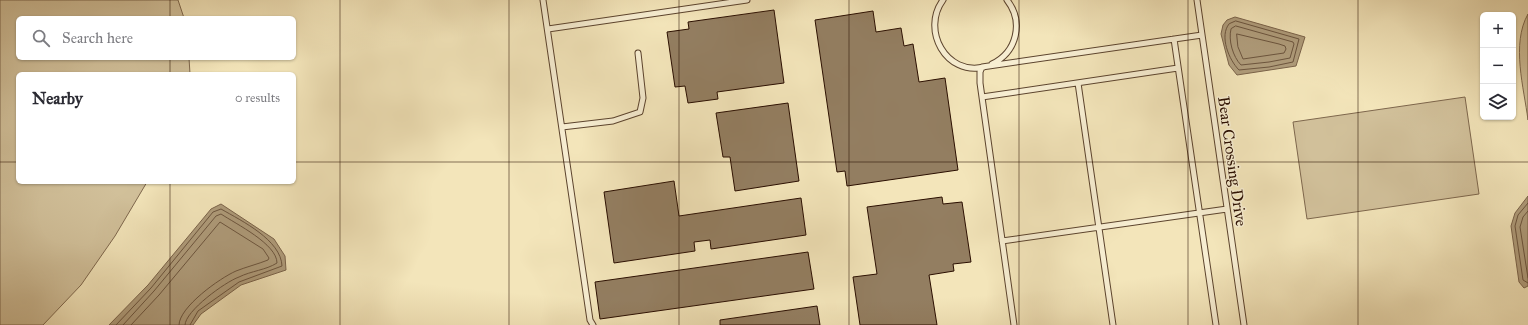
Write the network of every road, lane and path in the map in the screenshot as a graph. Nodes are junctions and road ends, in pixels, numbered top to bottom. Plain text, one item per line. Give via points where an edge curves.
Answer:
1 (543, 0) edge
2 (748, 0) edge
3 (943, 0) edge
4 (1007, 0) edge
5 (1197, 0) edge
6 (548, 28) junction
7 (1202, 35) junction
8 (1174, 40) junction
9 (638, 53) dead end
10 (982, 67) junction
11 (1178, 68) junction
12 (1078, 83) junction
13 (982, 97) junction
14 (562, 127) junction
15 (1227, 209) junction
16 (1199, 213) junction
17 (1099, 228) junction
18 (1002, 242) junction
19 (593, 325) edge
20 (1014, 325) edge
21 (1113, 325) edge
22 (1216, 325) edge
23 (1244, 325) edge

1 - 6 lane
2 - 6 lane
3 - 10 lane via 936,14 934,26 940,48 948,58 958,64 970,68
4 - 10 lane via 1013,7 1017,21 1016,35 1011,48 1003,57 993,64
5 - 7 lane, Bear Crossing Drive
6 - 14 lane
7 - 8 lane
7 - 15 lane, Bear Crossing Drive
8 - 10 lane
8 - 11 lane
9 - 14 lane via 643,98 640,112 613,121
10 - 13 lane
11 - 12 lane
11 - 16 lane
12 - 13 lane
12 - 17 lane
13 - 18 lane
14 - 19 lane
15 - 16 lane
15 - 23 lane, Bear Crossing Drive
16 - 17 lane
16 - 22 lane
17 - 18 lane
17 - 21 lane
18 - 20 lane

